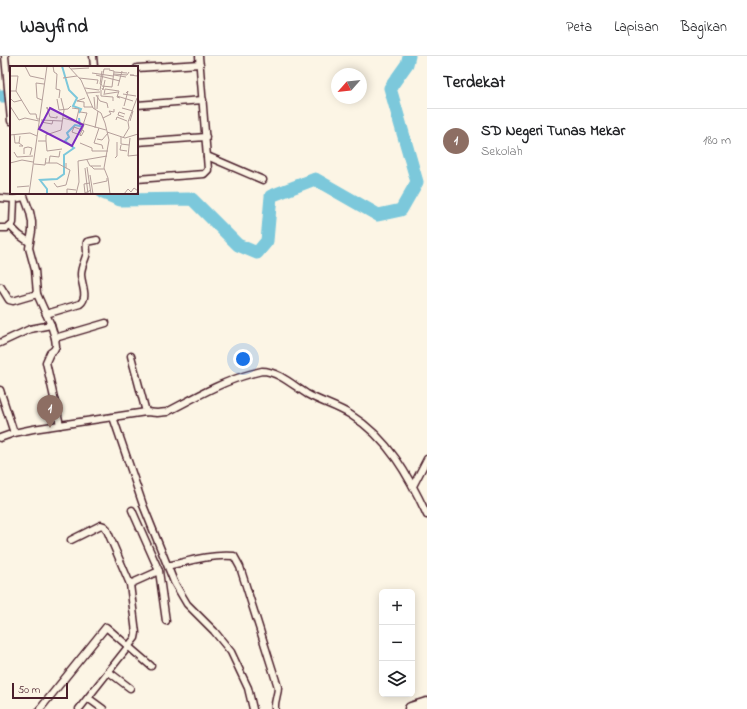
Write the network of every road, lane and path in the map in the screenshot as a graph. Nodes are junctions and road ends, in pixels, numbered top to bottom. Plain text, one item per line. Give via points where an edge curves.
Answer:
1 (93, 56) edge
2 (199, 56) edge
3 (3, 59) edge
4 (200, 64) junction
5 (94, 66) edge
6 (138, 68) edge
7 (203, 100) junction
8 (138, 105) edge
9 (10, 114) edge
10 (206, 136) junction
11 (138, 142) edge
12 (207, 156) junction
13 (138, 179) edge
14 (263, 180) dead end
15 (24, 195) edge
16 (0, 198) edge
17 (14, 199) junction
18 (10, 226) junction
19 (0, 228) edge
20 (97, 240) dead end
21 (29, 242) junction
22 (1, 287) edge
23 (37, 294) junction
24 (46, 314) junction
25 (106, 323) dead end
26 (51, 325) junction
27 (56, 338) junction
28 (0, 343) edge
29 (131, 356) dead end
30 (0, 390) edge
31 (146, 412) junction
32 (112, 417) junction
33 (60, 425) junction
34 (14, 432) junction
35 (0, 438) edge
36 (427, 459) edge
37 (413, 486) junction
38 (132, 510) dead end
39 (427, 514) edge
40 (71, 540) dead end
41 (168, 566) junction
42 (159, 571) junction
43 (130, 584) junction
44 (166, 621) dead end
45 (128, 646) junction
46 (151, 666) dead end
47 (108, 672) junction
48 (130, 688) dead end
49 (88, 698) junction
50 (427, 704) edge
51 (40, 709) edge
52 (79, 709) edge
53 (103, 709) edge
54 (253, 709) edge
55 (275, 709) edge
56 (411, 709) edge

1 - 5 street
2 - 4 street
3 - 9 street
4 - 6 street
4 - 7 street
7 - 8 street
7 - 10 street
10 - 11 street
10 - 12 street
12 - 13 street via 208,170 204,174
12 - 14 street
15 - 17 street
15 - 21 street via 32,222
16 - 17 street
17 - 18 street via 14,220
18 - 19 street
18 - 21 street
20 - 24 street via 87,242 81,272 83,302
21 - 23 street
22 - 23 street via 9,300 13,301
23 - 24 street
24 - 26 street
25 - 27 street
26 - 27 street
26 - 28 street via 30,329
27 - 33 street via 56,346 46,358 46,362
29 - 31 street
30 - 34 street
31 - 32 street
31 - 37 street via 167,412 227,382 262,371 271,373 352,415 368,427 388,446
32 - 33 street
32 - 41 street via 143,506
33 - 34 street
34 - 35 street
36 - 37 street
37 - 39 street
38 - 42 street
40 - 43 street via 104,526
41 - 54 street via 181,596 232,652 248,688
41 - 55 street via 224,555 234,556 240,567 278,686
42 - 43 street
42 - 44 street
43 - 45 street via 136,633
45 - 46 street
45 - 47 street
45 - 51 street via 106,627
47 - 48 street
47 - 49 street
49 - 52 street
49 - 53 street
50 - 56 highway

